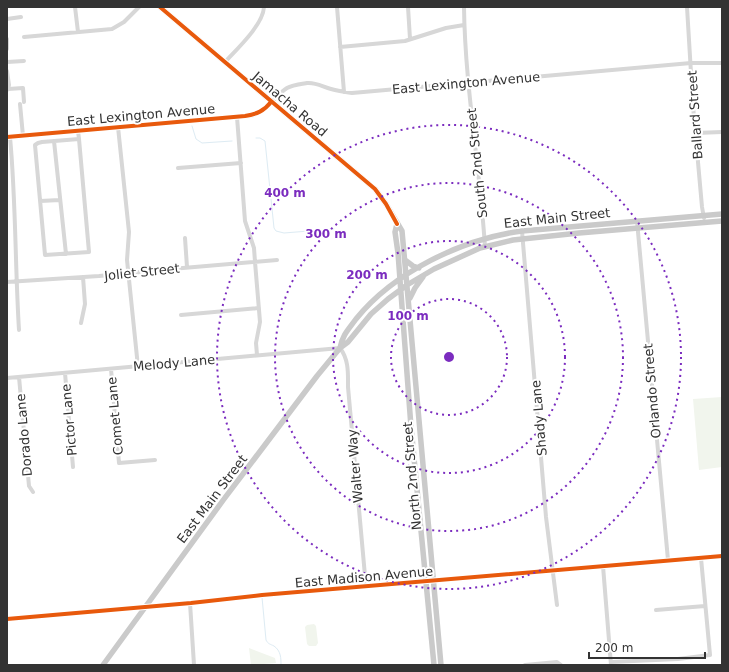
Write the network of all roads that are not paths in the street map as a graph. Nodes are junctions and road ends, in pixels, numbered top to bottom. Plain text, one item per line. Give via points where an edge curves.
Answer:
1 (76, 7) edge
2 (139, 7) edge
3 (160, 7) edge
4 (264, 7) edge
5 (337, 7) edge
6 (408, 7) edge
7 (464, 7) edge
8 (687, 7) edge
9 (21, 17) dead end
10 (7, 19) edge
11 (464, 25) junction
12 (78, 32) junction
13 (24, 37) dead end
14 (7, 39) edge
15 (410, 39) junction
16 (340, 47) junction
17 (7, 49) edge
18 (24, 61) dead end
19 (7, 62) edge
20 (225, 62) junction
21 (691, 63) junction
22 (722, 63) edge
23 (7, 71) edge
24 (469, 82) junction
25 (8, 90) edge
26 (344, 92) junction
27 (271, 102) junction
28 (237, 117) junction
29 (118, 127) junction
30 (78, 131) junction
31 (722, 132) edge
32 (696, 133) junction
33 (23, 136) junction
34 (9, 137) edge
35 (79, 139) junction
36 (54, 141) junction
37 (241, 163) junction
38 (178, 168) dead end
39 (60, 200) junction
40 (40, 201) junction
41 (722, 214) edge
42 (704, 216) junction
43 (637, 221) junction
44 (722, 221) edge
45 (705, 222) junction
46 (397, 224) junction
47 (565, 228) junction
48 (637, 229) junction
49 (522, 231) junction
50 (566, 234) junction
51 (185, 238) dead end
52 (522, 239) junction
53 (485, 240) junction
54 (485, 247) junction
55 (66, 254) junction
56 (278, 260) dead end
57 (405, 260) junction
58 (255, 262) junction
59 (186, 267) junction
60 (419, 268) junction
61 (429, 272) junction
62 (129, 273) junction
63 (406, 275) junction
64 (83, 277) junction
65 (399, 280) junction
66 (16, 281) junction
67 (7, 282) edge
68 (407, 285) junction
69 (400, 290) junction
70 (386, 301) junction
71 (409, 302) junction
72 (402, 307) junction
73 (259, 308) junction
74 (181, 315) dead end
75 (81, 322) dead end
76 (18, 330) dead end
77 (340, 348) junction
78 (257, 355) junction
79 (138, 367) junction
80 (111, 369) junction
81 (65, 373) junction
82 (19, 377) junction
83 (7, 378) edge
84 (408, 387) junction
85 (417, 400) junction
86 (409, 402) junction
87 (418, 415) junction
88 (412, 439) junction
89 (420, 446) junction
90 (155, 460) dead end
91 (73, 467) dead end
92 (33, 492) dead end
93 (418, 501) junction
94 (427, 514) junction
95 (722, 556) edge
96 (701, 558) junction
97 (668, 560) junction
98 (602, 566) junction
99 (553, 570) junction
100 (425, 581) junction
101 (433, 581) junction
102 (366, 587) junction
103 (190, 603) junction
104 (557, 605) dead end
105 (706, 606) junction
106 (146, 607) junction
107 (656, 610) dead end
108 (7, 619) edge
109 (611, 664) edge
110 (103, 665) edge
111 (194, 665) edge
112 (434, 665) edge
113 (441, 665) edge
114 (525, 665) edge
115 (561, 665) edge

1 - 12 street
2 - 12 street via 117,27
3 - 20 main road, Jamacha Road
4 - 20 street via 256,26
5 - 16 street
6 - 15 street
7 - 11 street, South 2nd Street
8 - 21 street, Ballard Street
9 - 10 street
11 - 15 street
11 - 24 street, South 2nd Street
12 - 13 street
14 - 17 street
15 - 16 street
16 - 26 street
18 - 19 street
20 - 27 main road, Jamacha Road
21 - 22 street, East Lexington Avenue
21 - 24 street, East Lexington Avenue
21 - 32 street, Ballard Street
23 - 25 street
24 - 26 street, East Lexington Avenue
24 - 53 street, South 2nd Street
25 - 33 street via 22,88
26 - 27 street, East Lexington Avenue via 314,84 302,84 287,88
27 - 28 street, East Lexington Avenue via 260,113
27 - 46 main road, Jamacha Road via 375,189
28 - 29 street, East Lexington Avenue
28 - 37 street
29 - 30 street, East Lexington Avenue
29 - 62 street via 129,232
30 - 33 street, East Lexington Avenue
30 - 35 street
31 - 32 street
32 - 42 street, Ballard Street
33 - 34 street, East Lexington Avenue
34 - 66 street via 14,176
35 - 36 street
35 - 55 street via 90,252
36 - 39 street
36 - 40 street via 35,145
37 - 38 street
37 - 58 street via 245,221 254,248
39 - 40 street
39 - 55 street
40 - 55 street via 46,255
41 - 42 main road, East Main Street
42 - 43 main road, East Main Street
42 - 45 street, Ballard Street
43 - 47 main road, East Main Street
43 - 48 street, Orlando Street
44 - 45 main road, East Main Street
45 - 48 main road, East Main Street
46 - 57 main road, Jamacha Road via 402,231
46 - 65 main road via 395,232
47 - 49 main road, East Main Street
47 - 50 main road
48 - 50 main road, East Main Street
48 - 97 street, Orlando Street
49 - 52 street, Shady Lane
49 - 53 main road, East Main Street
50 - 52 main road, East Main Street
51 - 59 street
52 - 54 main road, East Main Street
52 - 99 street, Shady Lane via 546,517
53 - 54 street, South 2nd Street
53 - 60 main road, East Main Street via 453,251
54 - 61 main road, East Main Street
56 - 58 street, Joliet Street
57 - 60 main road
57 - 63 main road, Jamacha Road
58 - 59 street, Joliet Street
58 - 73 street
59 - 62 street, Joliet Street
60 - 63 main road, East Main Street
61 - 68 main road, East Main Street
61 - 71 main road via 415,288
62 - 64 street, Joliet Street
62 - 79 street
63 - 65 main road, East Main Street
63 - 68 main road, Jamacha Road
64 - 66 street, Joliet Street
64 - 75 street via 85,304
65 - 69 main road
65 - 77 main road, East Main Street via 365,308 342,337
66 - 67 street, Joliet Street
66 - 76 street
68 - 69 main road, East Main Street
68 - 71 main road, North 2nd Street
69 - 70 main road, East Main Street
69 - 72 main road, North 2nd Street
70 - 72 main road via 394,300
70 - 77 main road, East Main Street
71 - 85 main road, North 2nd Street
72 - 84 main road, North 2nd Street
73 - 74 street
73 - 78 street
77 - 78 street, Melody Lane
77 - 102 street, Walter Way via 347,364
77 - 106 main road, East Main Street
78 - 79 street, Melody Lane
79 - 80 street, Melody Lane
80 - 81 street, Melody Lane
80 - 90 street, Comet Lane via 119,464
81 - 82 street, Melody Lane
81 - 91 street, Pictor Lane
82 - 83 street, Melody Lane
82 - 92 street, Dorado Lane via 29,486
84 - 85 main road
84 - 86 main road, North 2nd Street
85 - 87 main road, North 2nd Street
86 - 87 main road
86 - 88 main road, North 2nd Street
87 - 89 main road, North 2nd Street
88 - 89 main road
88 - 93 main road, North 2nd Street
89 - 94 main road, North 2nd Street
93 - 94 main road
93 - 100 main road, North 2nd Street
94 - 101 main road, North 2nd Street
95 - 96 street, East Madison Avenue
96 - 97 street, East Madison Avenue
96 - 105 street
97 - 98 street, East Madison Avenue
98 - 99 street, East Madison Avenue
98 - 109 street
99 - 101 street, East Madison Avenue
99 - 104 street, Shady Lane
100 - 101 street, East Madison Avenue
100 - 102 street, East Madison Avenue
100 - 112 main road, North 2nd Street
101 - 113 main road, North 2nd Street
102 - 103 street, East Madison Avenue
103 - 106 street, East Madison Avenue
103 - 111 street
105 - 107 street
105 - 109 street via 710,655
106 - 108 street, East Madison Avenue
106 - 110 main road, East Main Street
114 - 115 street via 557,662

